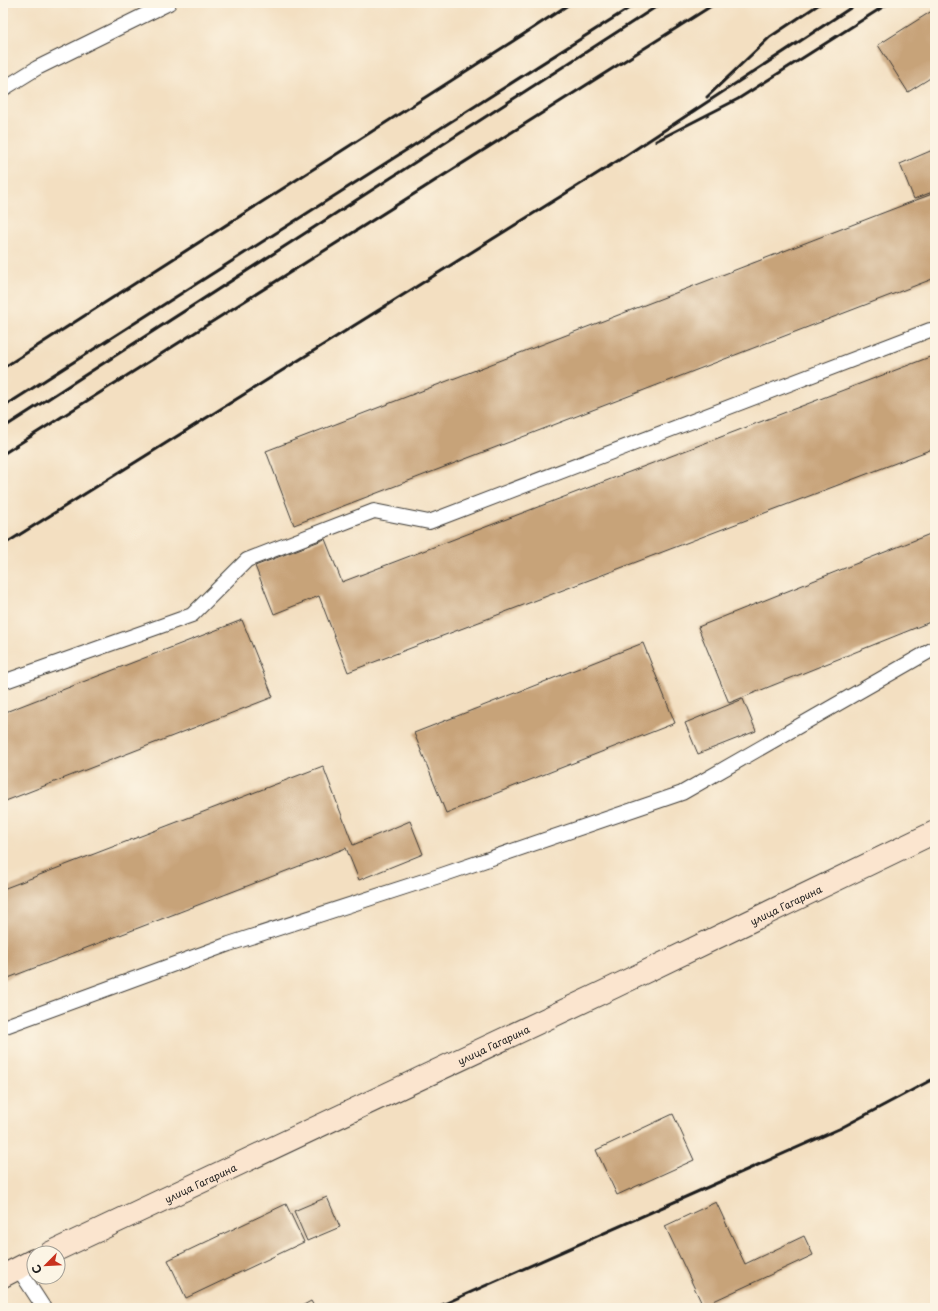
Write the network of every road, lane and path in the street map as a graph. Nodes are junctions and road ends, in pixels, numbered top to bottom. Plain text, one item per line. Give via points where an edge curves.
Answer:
1 (169, 3) edge
2 (3, 89) edge
3 (930, 330) dead end
4 (935, 648) edge
5 (3, 682) edge
6 (935, 832) edge
7 (3, 1027) edge
8 (66, 1245) edge
9 (18, 1268) edge
10 (44, 1308) edge

1 - 2 lane via 37,68
3 - 5 lane via 429,522 374,511 246,560 192,615
4 - 7 lane via 682,793 229,944
6 - 8 street, улица Гагарина via 614,987
9 - 10 lane

